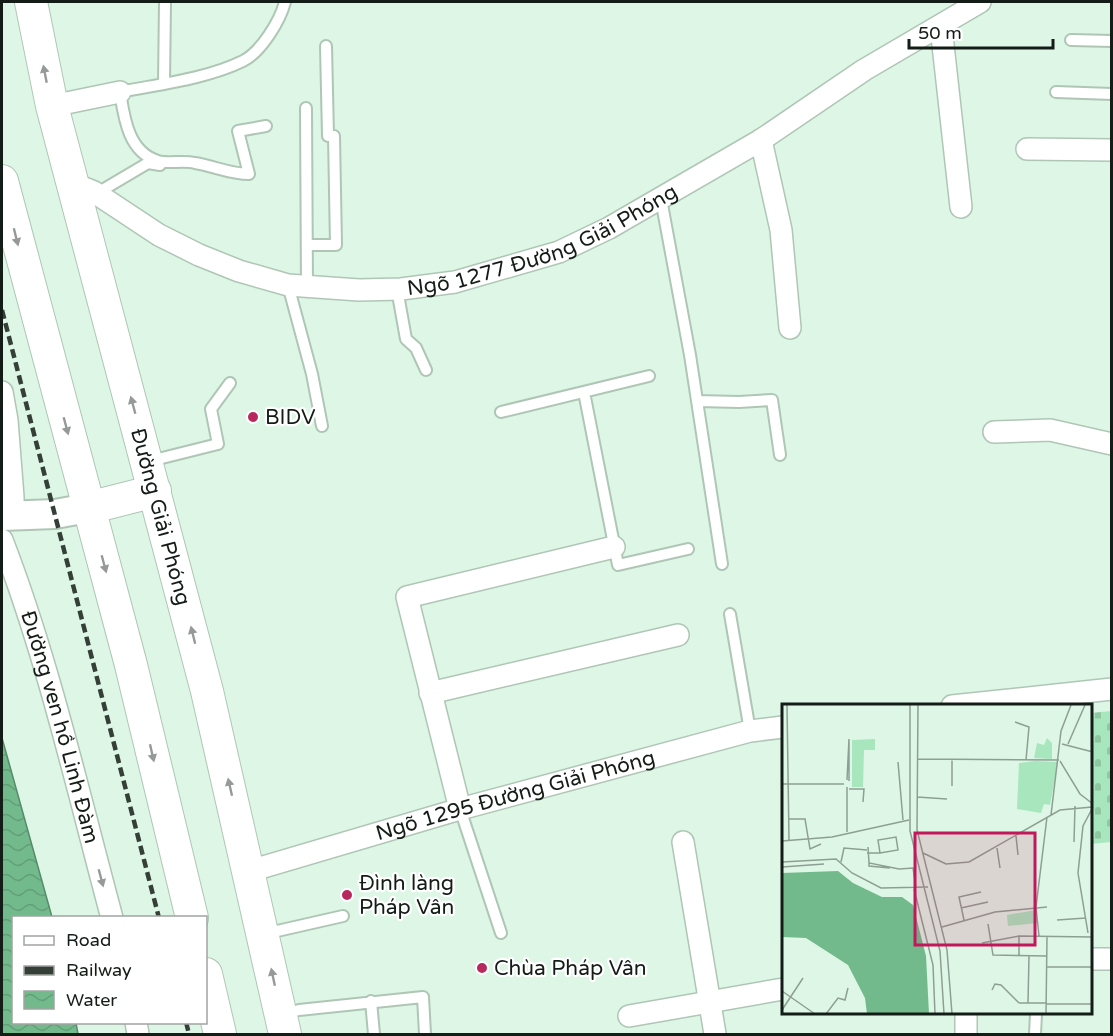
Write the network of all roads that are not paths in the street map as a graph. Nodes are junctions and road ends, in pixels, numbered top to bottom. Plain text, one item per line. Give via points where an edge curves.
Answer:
1 (31, 2) edge
2 (165, 2) edge
3 (285, 2) edge
4 (980, 2) edge
5 (941, 27) junction
6 (1071, 40) dead end
7 (1112, 41) edge
8 (326, 46) dead end
9 (164, 83) junction
10 (120, 92) junction
11 (1056, 92) dead end
12 (1112, 94) edge
13 (52, 106) junction
14 (306, 108) dead end
15 (266, 126) dead end
16 (761, 140) junction
17 (1026, 149) dead end
18 (1112, 150) edge
19 (170, 167) dead end
20 (2, 181) edge
21 (84, 188) junction
22 (661, 199) junction
23 (961, 207) dead end
24 (307, 245) junction
25 (298, 286) junction
26 (398, 289) junction
27 (790, 328) dead end
28 (426, 370) dead end
29 (649, 376) dead end
30 (230, 383) dead end
31 (2, 392) edge
32 (585, 392) junction
33 (697, 401) junction
34 (501, 412) dead end
35 (322, 426) dead end
36 (994, 432) dead end
37 (1112, 444) edge
38 (780, 455) dead end
39 (148, 461) junction
40 (155, 491) junction
41 (88, 508) junction
42 (3, 524) edge
43 (614, 547) junction
44 (688, 549) dead end
45 (722, 564) dead end
46 (730, 614) dead end
47 (678, 635) dead end
48 (1112, 689) edge
49 (430, 693) junction
50 (971, 704) edge
51 (782, 727) edge
52 (750, 731) junction
53 (460, 809) junction
54 (683, 842) dead end
55 (250, 871) junction
56 (111, 916) edge
57 (192, 916) edge
58 (343, 916) dead end
59 (501, 933) dead end
60 (264, 934) junction
61 (1092, 959) edge
62 (1112, 959) edge
63 (207, 978) edge
64 (782, 989) edge
65 (371, 1001) junction
66 (712, 1001) junction
67 (966, 1015) edge
68 (1035, 1015) edge
69 (629, 1016) dead end
70 (283, 1025) edge
71 (220, 1035) edge
72 (374, 1035) edge
73 (425, 1035) edge
74 (715, 1035) edge
75 (966, 1035) edge
76 (1035, 1035) edge

13 -> 1 main road, Đường Giải Phóng
2 - 9 lane
3 - 9 lane via 260,47 244,61
4 - 5 street, Ngõ 1277 Đường Giải Phóng
5 - 16 street, Ngõ 1277 Đường Giải Phóng via 864,70
5 - 23 street
6 - 7 lane
8 - 24 lane via 328,136 334,136 336,245
9 - 10 lane
10 - 13 street
10 - 15 lane via 126,128 143,153 158,161 194,162 231,174 249,174 238,130
11 - 12 lane
13 - 21 main road, Đường Giải Phóng
14 - 24 lane
16 - 22 street, Ngõ 1277 Đường Giải Phóng
16 - 27 street via 781,230
17 - 18 street
19 - 21 lane via 148,163 99,192
20 -> 41 main road
21 - 25 street, Ngõ 1277 Đường Giải Phóng via 199,255 239,271
39 -> 21 main road, Đường Giải Phóng
22 - 26 street, Ngõ 1277 Đường Giải Phóng via 559,252 455,282
22 - 33 lane
24 - 25 lane
25 - 26 street, Ngõ 1277 Đường Giải Phóng
25 - 35 lane
26 - 28 lane via 406,339 416,348
29 - 32 lane
30 - 39 lane via 211,409 218,444
31 - 42 street via 13,496 13,506
32 - 34 lane
32 - 43 lane
33 - 38 lane via 772,400
33 - 45 lane
36 - 37 street via 1050,430
39 - 40 main road, Đường Giải Phóng
40 - 41 main road
55 -> 40 main road, Đường Giải Phóng
41 - 42 main road
41 -> 57 main road via 131,665
42 -> 56 street, Đường ven hồ Linh Đàm
43 - 44 lane via 618,565
43 - 49 street via 407,597
46 - 52 lane
47 - 49 street
48 - 50 street
49 - 53 street
51 - 52 street, Ngõ 1295 Đường Giải Phóng
52 - 53 street, Ngõ 1295 Đường Giải Phóng
53 - 55 street, Ngõ 1295 Đường Giải Phóng
53 - 59 lane
54 - 66 street
55 - 60 main road, Đường Giải Phóng
58 - 60 lane
70 -> 60 main road, Đường Giải Phóng
61 - 62 street
63 - 71 main road
64 - 66 street
65 - 70 lane via 299,1010
65 - 72 lane
65 - 73 lane via 423,997
66 - 69 street
66 - 74 street
67 - 75 street
68 - 76 lane

